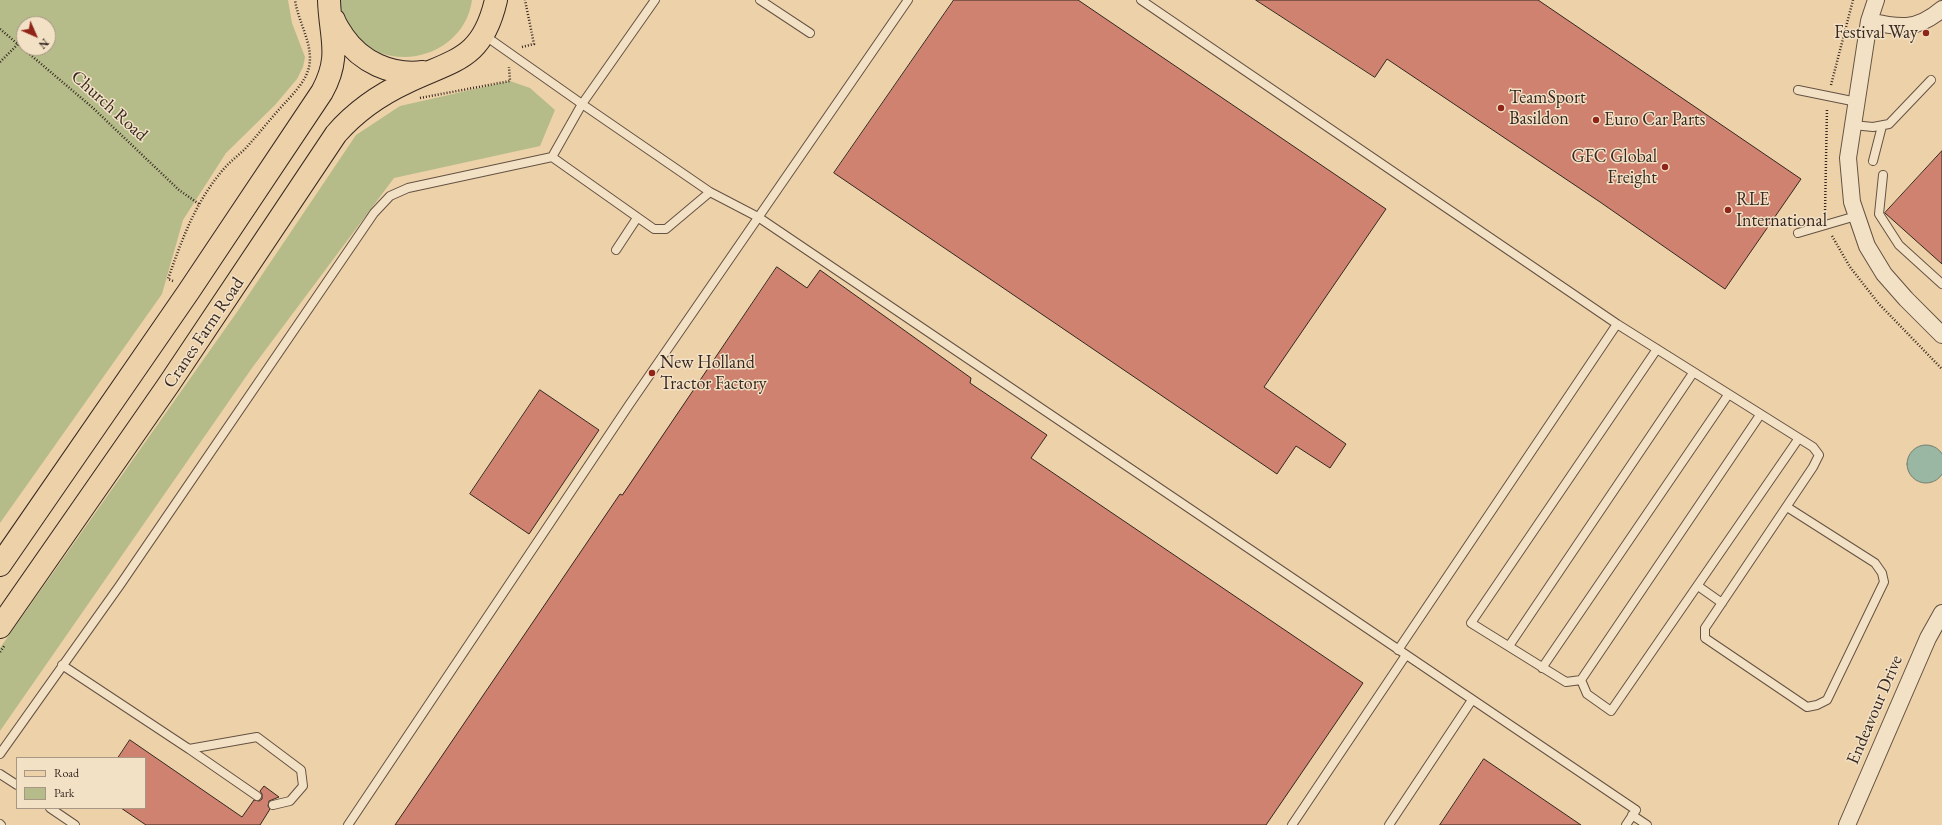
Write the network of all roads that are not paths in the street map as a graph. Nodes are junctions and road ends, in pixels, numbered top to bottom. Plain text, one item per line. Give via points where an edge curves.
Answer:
1 (496, 0) edge
2 (655, 0) edge
3 (760, 0) edge
4 (908, 0) edge
5 (1141, 0) edge
6 (1876, 0) edge
7 (329, 2) edge
8 (1942, 10) edge
9 (1868, 21) junction
10 (810, 33) dead end
11 (484, 35) junction
12 (434, 70) junction
13 (1932, 80) dead end
14 (1798, 90) dead end
15 (1857, 102) junction
16 (582, 104) junction
17 (1853, 125) junction
18 (1882, 126) junction
19 (552, 157) junction
20 (1873, 162) dead end
21 (1883, 175) dead end
22 (710, 192) junction
23 (1856, 216) junction
24 (758, 217) junction
25 (637, 218) junction
26 (1798, 233) dead end
27 (616, 250) dead end
28 (1942, 284) edge
29 (1617, 324) junction
30 (1942, 335) edge
31 (1657, 349) junction
32 (1693, 373) junction
33 (1728, 395) junction
34 (1760, 415) junction
35 (1799, 438) junction
36 (1787, 507) junction
37 (0, 565) edge
38 (1698, 586) junction
39 (1722, 603) junction
40 (1942, 613) edge
41 (4, 634) edge
42 (1509, 646) junction
43 (1398, 650) junction
44 (1406, 655) junction
45 (62, 665) junction
46 (1542, 668) junction
47 (1580, 680) junction
48 (1472, 700) junction
49 (188, 749) junction
50 (0, 754) edge
51 (0, 774) edge
52 (16, 784) edge
53 (257, 796) dead end
54 (273, 805) dead end
55 (51, 809) edge
56 (1632, 815) junction
57 (75, 825) edge
58 (348, 825) edge
59 (1292, 825) edge
60 (1389, 825) edge
61 (1626, 825) edge
62 (1646, 825) edge
63 (1847, 825) edge

1 - 11 main road, Cranes Farm Road via 492,18
2 - 16 lane
3 - 10 lane
4 - 24 lane
5 - 29 lane
6 - 9 street
7 - 12 main road, Cranes Farm Road via 335,24 350,46 368,61 390,71 413,73
7 - 37 main road, Cranes Farm Road via 334,57 322,92 189,291
8 - 9 street via 1932,18 1913,25 1895,27
9 - 15 street
11 - 12 main road, Cranes Farm Road via 454,63
11 - 16 lane
12 - 41 main road, Cranes Farm Road via 373,100 336,134
13 - 18 lane via 1889,124
14 - 15 lane
15 - 17 street
16 - 19 lane
16 - 22 lane
17 - 18 lane
17 - 23 street via 1848,158 1852,202
18 - 20 lane
19 - 25 lane
19 - 45 lane via 408,188 390,196 374,213 124,579
21 - 28 lane via 1879,214 1899,245
22 - 24 lane
22 - 25 lane via 666,229 654,229
23 - 26 lane
23 - 30 street via 1867,246 1884,274
24 - 43 lane
24 - 58 lane
25 - 27 lane
29 - 31 lane
29 - 43 lane
31 - 32 lane
31 - 42 lane via 1471,623
32 - 33 lane
32 - 42 lane
33 - 34 lane
33 - 46 lane
34 - 35 lane
34 - 47 lane
35 - 36 lane via 1813,446 1819,455
35 - 38 lane
36 - 39 lane
36 - 39 lane via 1875,563 1882,573 1884,582 1827,700 1807,707 1705,638 1705,628
38 - 39 lane
38 - 47 lane via 1611,711 1587,694
40 - 63 street, Endeavour Drive via 1928,638
42 - 46 lane
43 - 44 lane
44 - 48 lane
44 - 59 lane
45 - 49 lane
45 - 50 lane
46 - 47 lane via 1566,682
48 - 56 lane via 1636,810
48 - 60 lane
49 - 53 lane
49 - 54 lane via 257,737 301,770 302,786 290,801
51 - 52 lane
55 - 57 lane
56 - 61 lane
56 - 62 lane

